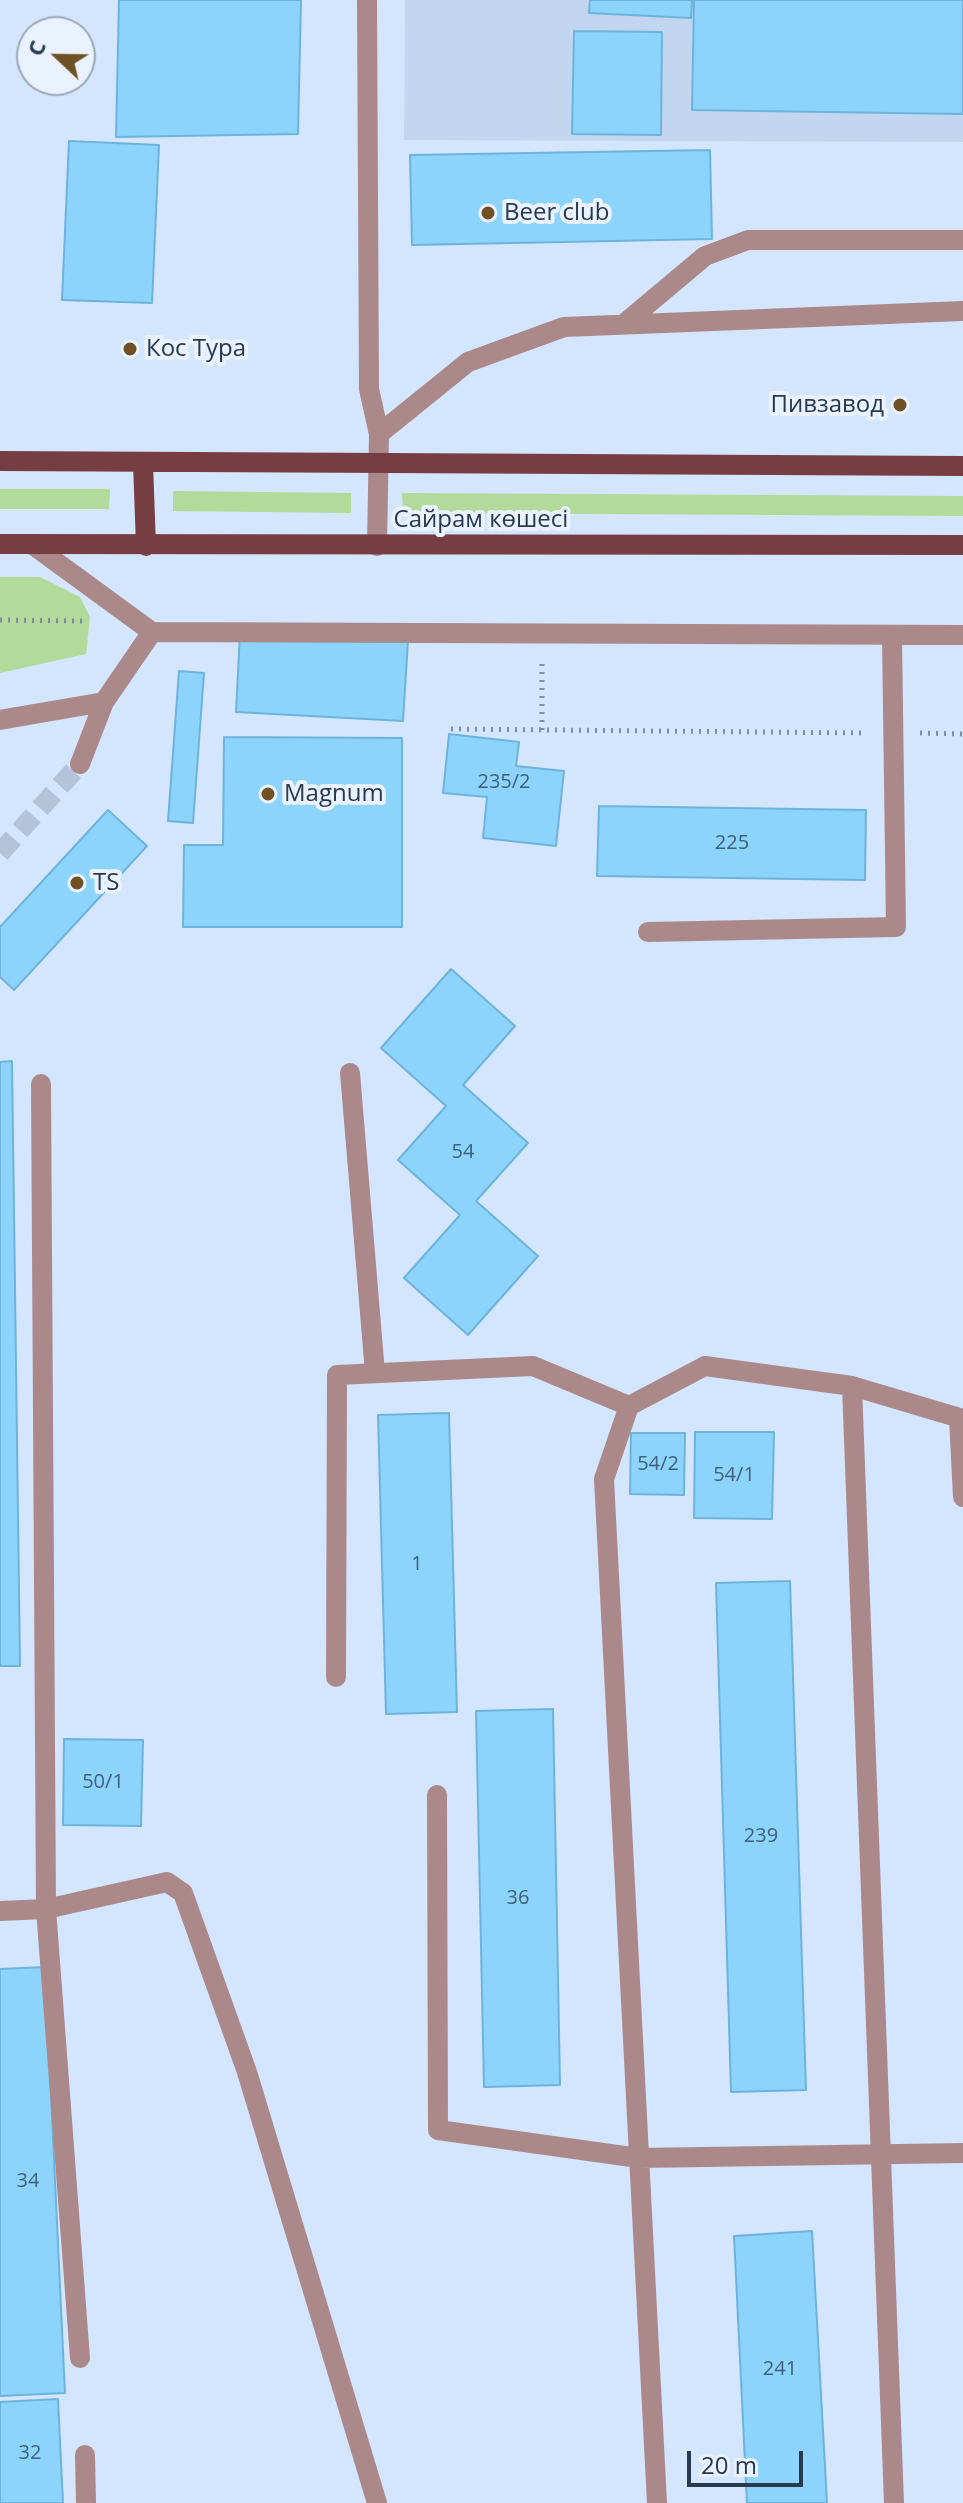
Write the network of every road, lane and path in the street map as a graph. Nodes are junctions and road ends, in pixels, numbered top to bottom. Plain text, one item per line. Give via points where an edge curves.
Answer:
1 (367, 0) edge
2 (963, 240) edge
3 (963, 311) edge
4 (624, 324) junction
5 (379, 434) junction
6 (0, 461) edge
7 (143, 463) junction
8 (377, 463) junction
9 (963, 466) edge
10 (0, 544) edge
11 (33, 545) junction
12 (963, 545) edge
13 (146, 546) junction
14 (377, 546) junction
15 (0, 620) edge
16 (99, 621) dead end
17 (152, 632) junction
18 (543, 633) junction
19 (892, 635) junction
20 (963, 635) edge
21 (104, 702) junction
22 (0, 720) edge
23 (451, 729) dead end
24 (542, 730) junction
25 (893, 733) junction
26 (963, 734) edge
27 (80, 764) tunnel mouth
28 (648, 932) dead end
29 (350, 1073) dead end
30 (41, 1084) dead end
31 (375, 1373) junction
32 (852, 1386) junction
33 (629, 1406) junction
34 (961, 1418) edge
35 (963, 1497) edge
36 (336, 1677) dead end
37 (437, 1795) dead end
38 (46, 1909) junction
39 (0, 1911) edge
40 (963, 2153) edge
41 (881, 2156) junction
42 (639, 2158) junction
43 (80, 2358) dead end
44 (85, 2455) dead end
45 (86, 2503) edge
46 (377, 2503) edge
47 (657, 2503) edge
48 (894, 2503) edge

1 - 5 lane via 369,389
2 - 4 lane via 748,240 705,256
3 - 4 lane
4 - 5 lane via 564,327 468,362
5 - 8 lane
6 - 7 main road
7 - 8 main road
7 - 13 main road
8 - 9 main road
8 - 14 lane
10 - 11 main road, Сайрам көшесі
11 - 13 main road, Сайрам көшесі
11 - 17 lane
12 - 14 main road, Сайрам көшесі
13 - 14 main road, Сайрам көшесі
15 - 16 path
17 - 18 lane
17 - 21 lane
18 - 19 lane
18 - 24 path
19 - 20 lane
19 - 25 lane
21 - 22 lane
21 - 27 lane
23 - 24 path
24 - 25 path
25 - 26 path
25 - 28 lane via 896,927
29 - 31 lane
30 - 38 lane
31 - 33 lane via 533,1366
31 - 36 lane via 337,1375
32 - 33 lane via 705,1366
32 - 34 lane
32 - 41 lane
33 - 42 lane via 604,1479
34 - 35 lane
37 - 42 lane via 438,2130
38 - 39 lane
38 - 43 lane
38 - 46 lane via 167,1882 183,1893 247,2072
40 - 41 lane
41 - 42 lane
41 - 48 lane
42 - 47 lane
44 - 45 lane

